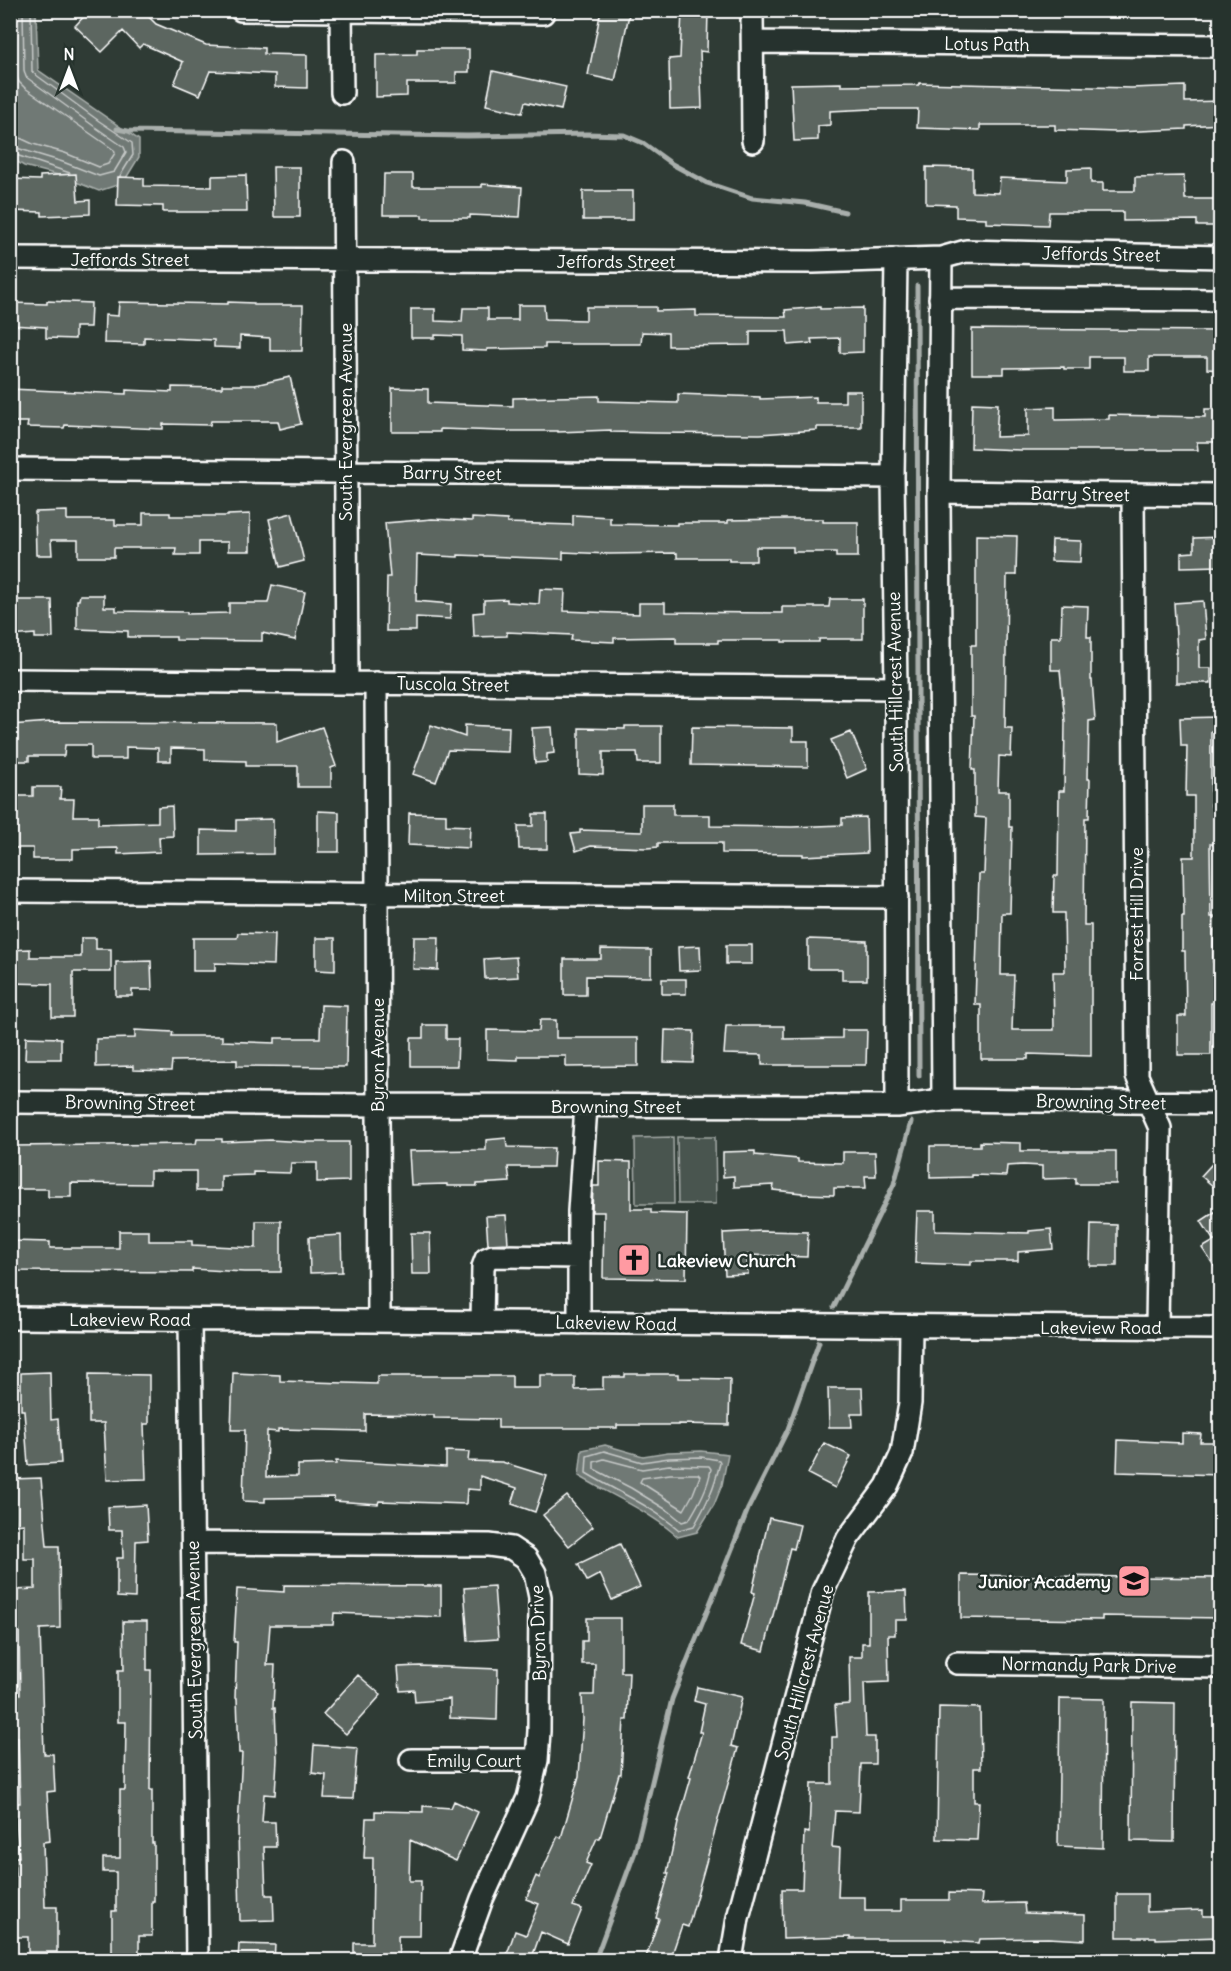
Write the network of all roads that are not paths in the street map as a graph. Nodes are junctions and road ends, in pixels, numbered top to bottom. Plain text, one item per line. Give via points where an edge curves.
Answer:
1 (240, 10) edge
2 (752, 10) edge
3 (341, 11) edge
4 (543, 12) edge
5 (753, 42) junction
6 (1221, 46) edge
7 (342, 93) dead end
8 (753, 141) dead end
9 (344, 162) dead end
10 (1221, 257) edge
11 (10, 258) edge
12 (941, 258) junction
13 (896, 259) junction
14 (344, 261) junction
15 (940, 298) junction
16 (1221, 300) edge
17 (10, 469) edge
18 (345, 472) junction
19 (893, 477) junction
20 (939, 492) junction
21 (1133, 494) junction
22 (1221, 495) edge
23 (10, 680) edge
24 (347, 683) junction
25 (376, 683) junction
26 (896, 688) junction
27 (10, 891) edge
28 (376, 894) junction
29 (897, 897) junction
30 (943, 1101) junction
31 (10, 1102) edge
32 (1149, 1102) junction
33 (1221, 1103) edge
34 (377, 1105) junction
35 (586, 1106) junction
36 (897, 1106) junction
37 (579, 1257) junction
38 (10, 1318) edge
39 (190, 1320) junction
40 (379, 1321) junction
41 (482, 1322) junction
42 (579, 1323) junction
43 (911, 1326) junction
44 (1157, 1328) junction
45 (1221, 1328) edge
46 (193, 1543) junction
47 (957, 1663) dead end
48 (1221, 1667) edge
49 (411, 1760) dead end
50 (537, 1760) junction
51 (197, 1960) edge
52 (460, 1960) edge
53 (731, 1960) edge

1 - 3 street
2 - 5 street
3 - 4 street
3 - 7 street
5 - 6 street, Lotus Path
5 - 8 street
9 - 14 street, South Evergreen Avenue
10 - 12 street, Jeffords Street via 966,251
11 - 14 street, Jeffords Street
12 - 13 street, Jeffords Street
12 - 15 street
13 - 14 street, Jeffords Street
13 - 19 street, South Hillcrest Avenue
14 - 18 street, South Evergreen Avenue
15 - 16 street
15 - 20 street
17 - 18 street, Barry Street
18 - 19 street, Barry Street
18 - 24 street, South Evergreen Avenue
19 - 26 street, South Hillcrest Avenue
20 - 21 street, Barry Street
20 - 30 street
21 - 22 street, Barry Street
21 - 32 street, Forrest Hill Drive via 1137,1076
23 - 24 street, Tuscola Street
24 - 25 street, Tuscola Street
25 - 26 street, Tuscola Street
25 - 28 street, Byron Avenue
26 - 29 street, South Hillcrest Avenue
27 - 28 street, Milton Street
28 - 29 street, Milton Street
28 - 34 street, Byron Avenue
29 - 36 street, South Hillcrest Avenue
30 - 32 street, Browning Street
30 - 36 street, Browning Street
31 - 34 street, Browning Street
32 - 33 street, Browning Street
32 - 44 street, Forrest Hill Drive via 1160,1128
34 - 35 street, Browning Street
34 - 40 street, Byron Avenue
35 - 36 street, Browning Street
35 - 37 street
37 - 41 street via 486,1259
37 - 42 street
38 - 39 street, Lakeview Road
39 - 40 street, Lakeview Road
39 - 46 street, South Evergreen Avenue
40 - 41 street, Lakeview Road
41 - 42 street, Lakeview Road
42 - 43 street, Lakeview Road
43 - 44 street, Lakeview Road
43 - 53 street, South Hillcrest Avenue via 910,1403 902,1453 886,1486 848,1538 823,1591 738,1918
44 - 45 street, Lakeview Road
46 - 50 street, Byron Drive via 511,1548 526,1558 536,1573 540,1597
46 - 51 street, South Evergreen Avenue
47 - 48 street, Normandy Park Drive
49 - 50 street, Emily Court
50 - 52 street, Byron Drive via 528,1798 482,1899

